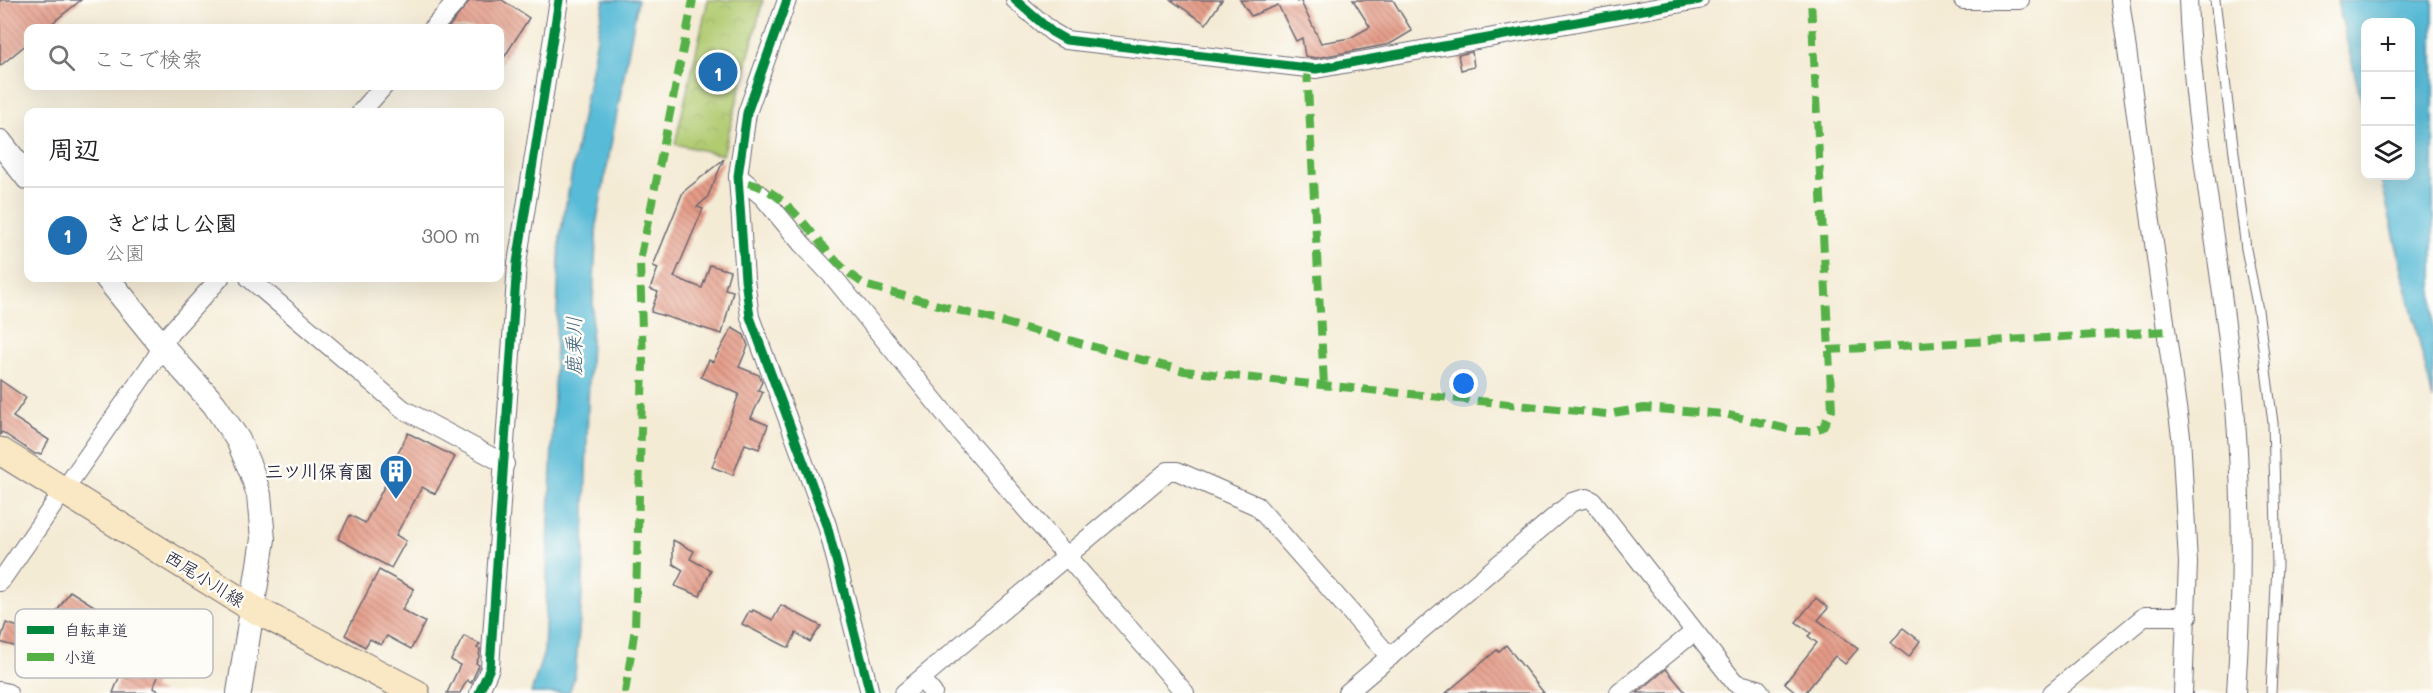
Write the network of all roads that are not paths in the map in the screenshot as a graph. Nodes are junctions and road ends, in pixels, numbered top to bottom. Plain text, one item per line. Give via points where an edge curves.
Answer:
1 (458, 0) edge
2 (559, 0) edge
3 (787, 0) edge
4 (1015, 0) edge
5 (1699, 0) edge
6 (1963, 0) edge
7 (2020, 0) edge
8 (2120, 0) edge
9 (2188, 0) edge
10 (2216, 0) edge
11 (437, 24) edge
12 (380, 90) edge
13 (365, 108) edge
14 (0, 142) edge
15 (24, 173) edge
16 (738, 176) junction
17 (110, 282) edge
18 (216, 282) edge
19 (254, 282) edge
20 (162, 346) junction
21 (0, 451) edge
22 (505, 464) junction
23 (63, 491) junction
24 (1067, 555) junction
25 (0, 582) edge
26 (252, 608) junction
27 (2188, 616) junction
28 (1694, 632) junction
29 (1390, 657) junction
30 (921, 679) junction
31 (0, 691) edge
32 (8, 693) edge
33 (239, 693) edge
34 (417, 693) edge
35 (479, 693) edge
36 (870, 693) edge
37 (904, 693) edge
38 (933, 693) edge
39 (1185, 693) edge
40 (1347, 693) edge
41 (1619, 693) edge
42 (1761, 693) edge
43 (2052, 693) edge
44 (2183, 693) edge
45 (2236, 693) edge
46 (2271, 693) edge

1 - 11 street
2 - 22 street via 517,263
3 - 16 street via 747,113
4 - 5 street via 1066,40 1316,69
6 - 7 street
8 - 27 street via 2181,436
9 - 45 street via 2197,124 2227,331 2237,432 2241,543
10 - 46 lane via 2246,249 2273,423 2277,564
12 - 13 street
14 - 15 street
16 - 24 street via 763,197 835,279 968,442
16 - 36 street via 750,317 827,525
17 - 20 street
18 - 20 street
19 - 22 street via 403,409
20 - 23 street
20 - 26 street via 221,413 252,473 259,495 262,539
21 - 23 main road, 西尾小川線
22 - 35 street via 490,668
23 - 25 street
23 - 26 main road, 西尾小川線
24 - 29 street via 1162,474 1176,471 1257,506
24 - 30 street
24 - 39 street
26 - 33 street
26 - 34 main road, 西尾小川線
27 - 43 street via 2145,616
27 - 44 street
28 - 29 street via 1593,501 1580,498
28 - 41 street
28 - 42 street via 1735,683
29 - 40 street
30 - 37 street
30 - 38 street
31 - 32 street

